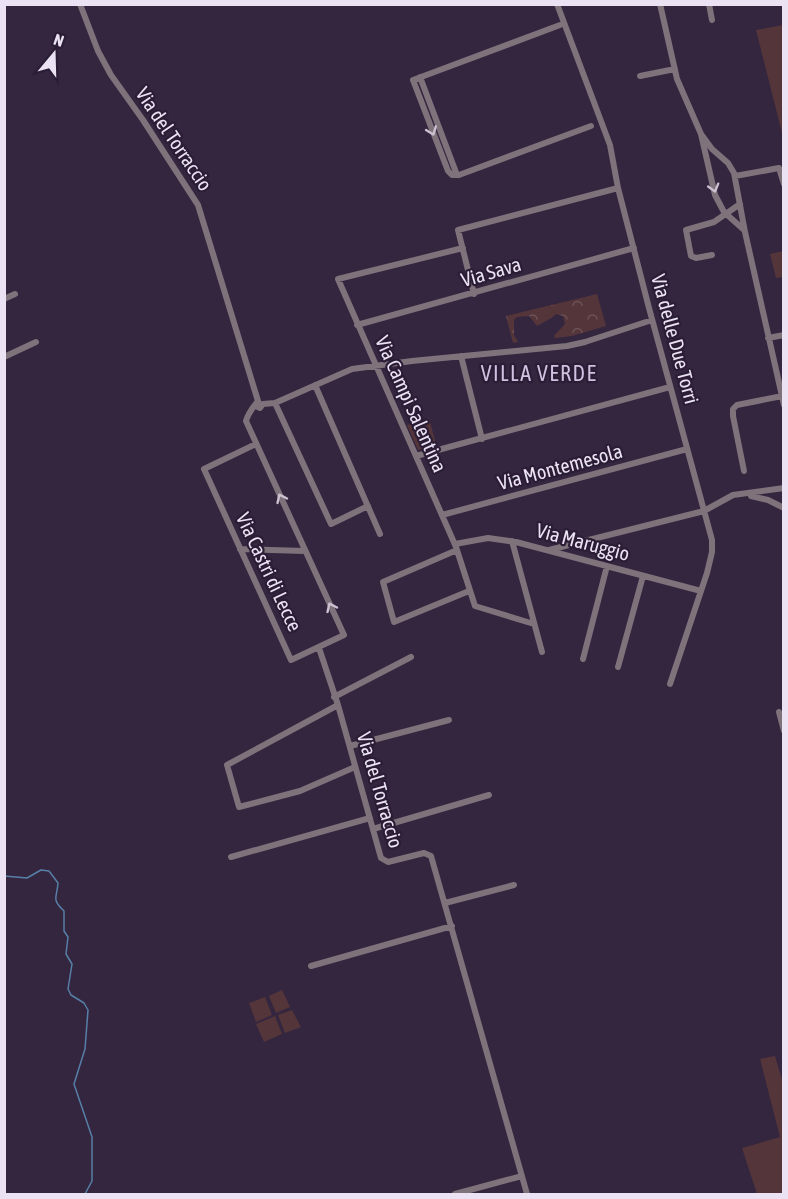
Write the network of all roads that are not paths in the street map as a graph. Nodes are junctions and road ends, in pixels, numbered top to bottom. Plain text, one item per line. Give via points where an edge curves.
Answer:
1 (80, 4) edge
2 (557, 4) edge
3 (660, 4) edge
4 (709, 4) edge
5 (712, 20) dead end
6 (560, 25) dead end
7 (675, 69) junction
8 (640, 76) dead end
9 (420, 77) junction
10 (591, 126) dead end
11 (701, 134) junction
12 (721, 156) junction
13 (708, 166) junction
14 (457, 175) junction
15 (735, 176) junction
16 (783, 184) edge
17 (618, 188) junction
18 (740, 204) junction
19 (725, 214) junction
20 (745, 232) junction
21 (463, 248) junction
22 (634, 248) junction
23 (712, 255) dead end
24 (15, 294) dead end
25 (474, 294) junction
26 (4, 299) edge
27 (652, 320) junction
28 (357, 325) junction
29 (783, 335) edge
30 (768, 338) junction
31 (36, 342) dead end
32 (461, 356) junction
33 (4, 357) edge
34 (376, 365) junction
35 (315, 385) junction
36 (670, 387) junction
37 (782, 396) junction
38 (275, 403) junction
39 (259, 404) junction
40 (783, 405) edge
41 (482, 439) junction
42 (256, 444) junction
43 (687, 449) junction
44 (416, 456) junction
45 (744, 471) dead end
46 (783, 489) edge
47 (746, 494) junction
48 (368, 506) junction
49 (783, 508) edge
50 (704, 511) junction
51 (442, 515) junction
52 (380, 534) dead end
53 (512, 541) junction
54 (456, 547) junction
55 (240, 549) junction
56 (549, 550) junction
57 (305, 551) junction
58 (607, 566) junction
59 (643, 576) junction
60 (469, 591) junction
61 (701, 591) junction
62 (534, 624) junction
63 (319, 648) junction
64 (542, 652) dead end
65 (411, 657) dead end
66 (583, 658) dead end
67 (618, 667) dead end
68 (670, 684) dead end
69 (334, 697) junction
70 (338, 705) junction
71 (779, 712) dead end
72 (449, 720) dead end
73 (783, 731) edge
74 (350, 746) junction
75 (356, 767) junction
76 (489, 795) dead end
77 (370, 818) junction
78 (373, 829) junction
79 (231, 857) dead end
80 (514, 885) dead end
81 (445, 903) junction
82 (452, 926) junction
83 (311, 966) dead end
84 (522, 1176) junction
85 (455, 1194) edge
86 (527, 1194) edge

1 - 39 street, Via del Torraccio via 111,75 198,205
2 - 17 street, Via delle Due Torri via 610,145
3 - 7 street
4 - 5 street
6 - 9 street
7 - 8 street
7 - 11 street
9 - 14 street
9 -> 14 street via 413,80 448,172
10 - 14 street
11 - 12 street
11 - 13 street
12 - 13 street
12 - 15 street
13 -> 19 street via 715,195
15 - 16 street via 779,168
15 - 18 street
17 - 21 street via 458,230
17 - 22 street, Via delle Due Torri
18 - 19 street
18 - 20 street
19 - 20 street
19 - 23 street via 686,232 691,256
20 - 30 street
21 - 25 street
21 - 28 street, Via Campi Salentina via 338,279
22 - 25 street, Via Sava
22 - 27 street, Via delle Due Torri
24 - 26 street
25 - 28 street, Via Sava
27 - 32 street via 567,346
27 - 36 street, Via delle Due Torri
28 - 34 street, Via Campi Salentina
29 - 30 street
30 - 37 street
31 - 33 street
32 - 34 street
32 - 41 street
34 - 35 street via 352,369
34 - 44 street, Via Campi Salentina
35 - 38 street
35 - 48 street
36 - 41 street
36 - 43 street, Via delle Due Torri
37 - 40 street
37 - 45 street via 733,409
38 - 39 street
38 - 48 street via 331,524
39 - 42 street, Via del Torraccio via 246,421
41 - 44 street
42 - 55 street, Via Castri di Lecce via 204,469
57 -> 42 street, Via del Torraccio
43 - 50 street, Via delle Due Torri
43 - 51 street, Via Montemesola
44 - 51 street, Via Campi Salentina
46 - 47 street
46 - 49 street via 779,501
47 - 49 street
47 - 50 street via 729,496
48 - 52 street
50 - 56 street
50 - 61 street, Via delle Due Torri via 712,548
51 - 54 street, Via Campi Salentina
53 - 54 street, Via Maruggio via 488,538
53 - 56 street, Via Maruggio
53 - 62 street
54 - 60 street, Via Campi Salentina
54 - 60 street, Via Maruggio via 383,582 394,622
55 - 57 street
55 - 63 street, Via Castri di Lecce via 291,660
56 - 58 street, Via Maruggio
63 -> 57 street, Via del Torraccio via 344,635
58 - 59 street, Via Maruggio
58 - 66 street
59 - 61 street, Via Maruggio
59 - 67 street
60 - 62 street, Via Campi Salentina via 475,606
61 - 68 street, Via delle Due Torri
62 - 64 street
63 - 69 street, Via del Torraccio
65 - 69 street
69 - 70 street, Via del Torraccio
70 - 74 street, Via del Torraccio
70 - 75 street via 227,765 239,807 300,791
71 - 73 street
72 - 74 street
74 - 75 street, Via del Torraccio
75 - 77 street, Via del Torraccio
76 - 78 street
77 - 78 street, Via del Torraccio
77 - 79 street
78 - 81 street, Via del Torraccio via 384,861 429,854
80 - 81 street
81 - 82 street, Via del Torraccio
82 - 83 street
82 - 84 street, Via del Torraccio
84 - 85 street
84 - 86 street, Via del Torraccio

